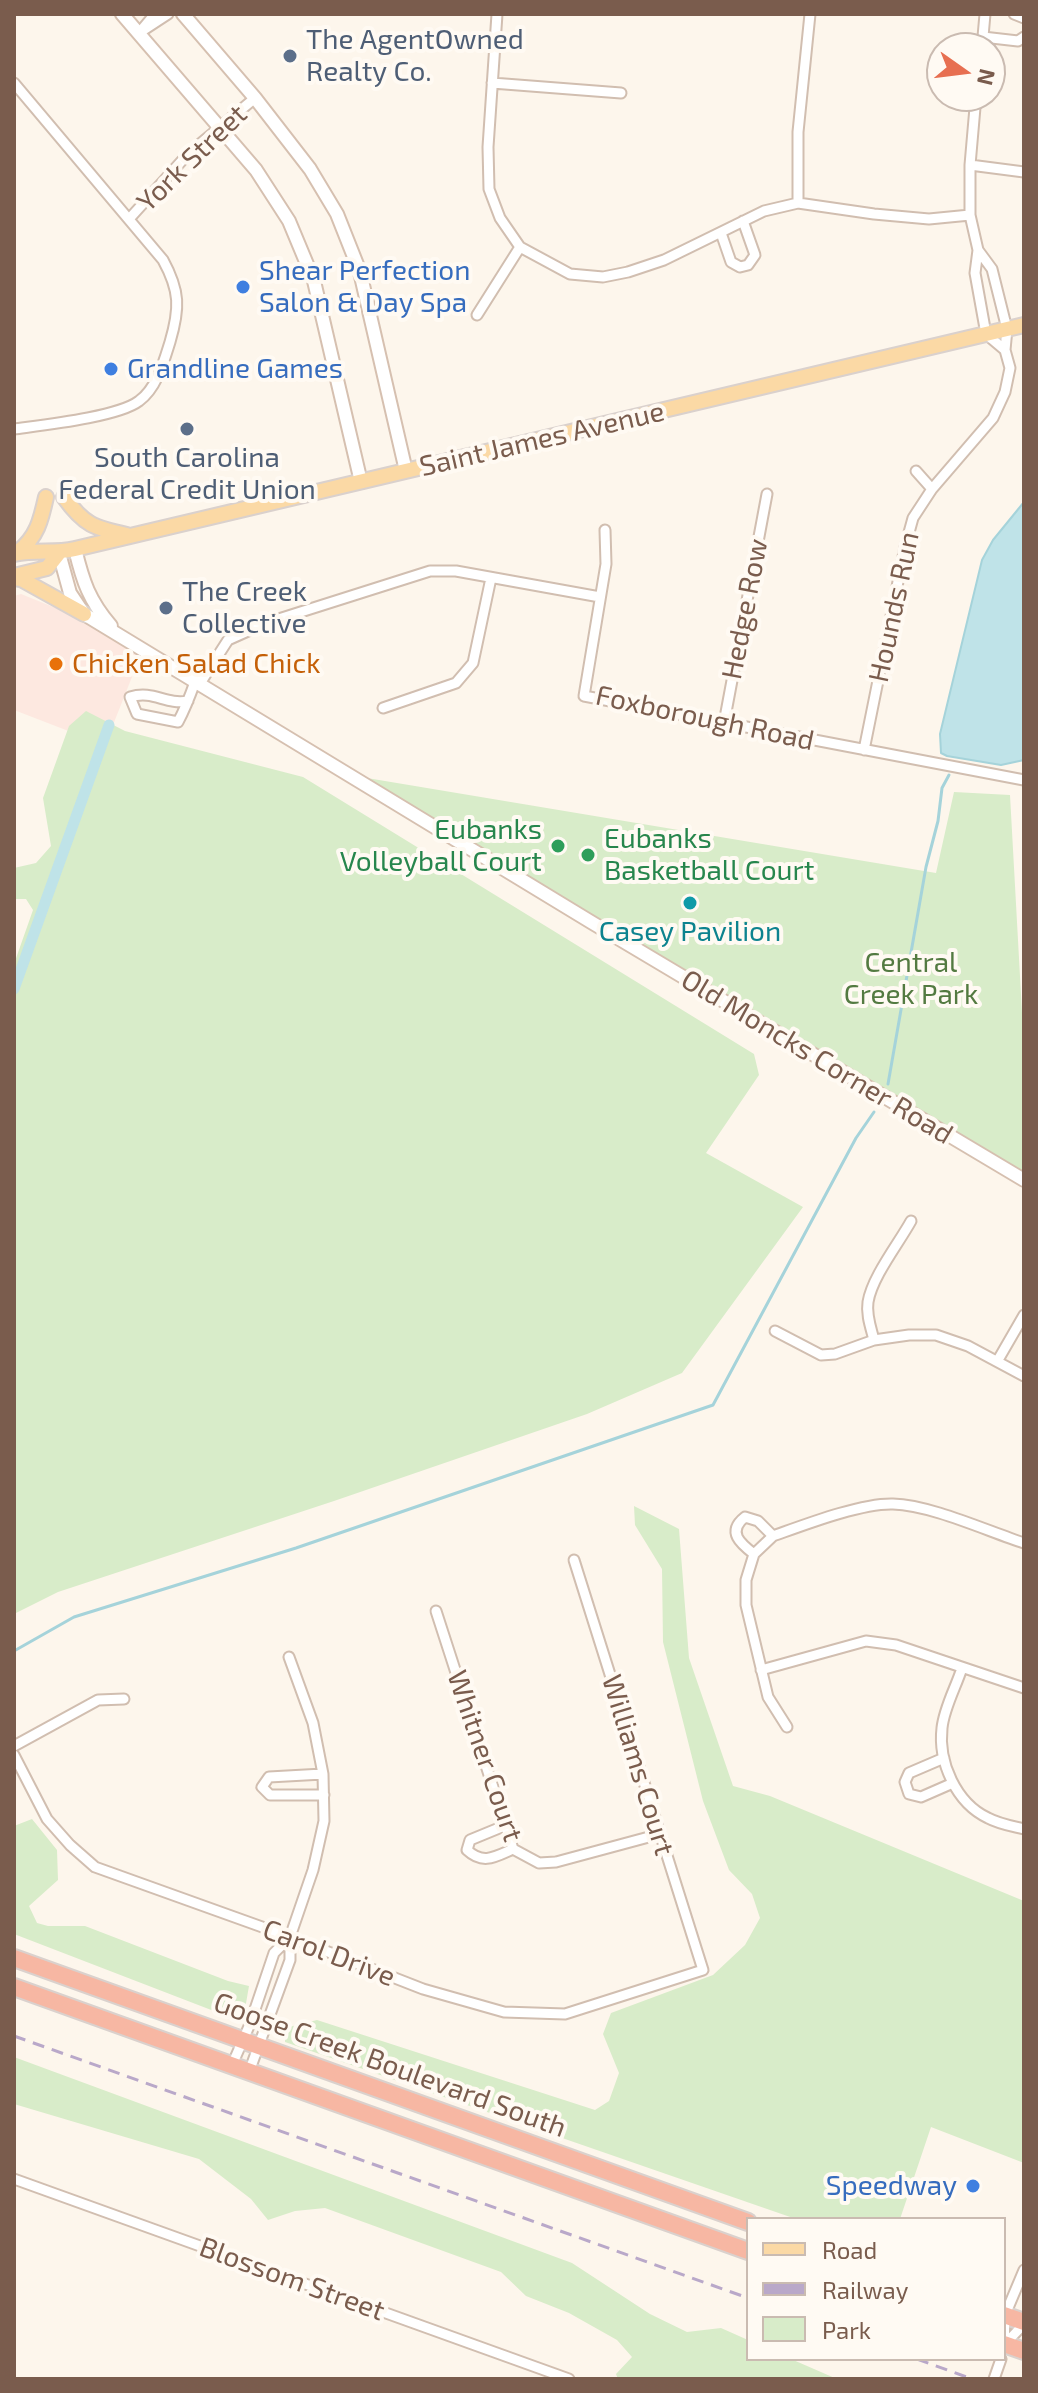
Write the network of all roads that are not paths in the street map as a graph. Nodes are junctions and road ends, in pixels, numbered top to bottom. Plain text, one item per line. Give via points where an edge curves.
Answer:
1 (122, 14) edge
2 (155, 14) edge
3 (168, 14) edge
4 (183, 14) edge
5 (497, 14) edge
6 (810, 14) edge
7 (1014, 14) edge
8 (1024, 18) edge
9 (139, 33) junction
10 (14, 83) edge
11 (492, 83) junction
12 (621, 93) dead end
13 (255, 98) junction
14 (975, 112) edge
15 (220, 127) junction
16 (970, 165) junction
17 (1024, 172) edge
18 (798, 203) junction
19 (970, 215) junction
20 (129, 219) junction
21 (743, 221) junction
22 (721, 233) junction
23 (520, 247) junction
24 (978, 250) junction
25 (477, 315) dead end
26 (1024, 325) edge
27 (1007, 329) junction
28 (986, 334) junction
29 (1005, 350) junction
30 (14, 429) edge
31 (406, 471) junction
32 (916, 471) dead end
33 (361, 482) junction
34 (932, 489) junction
35 (767, 494) dead end
36 (46, 497) dead end
37 (64, 497) dead end
38 (605, 530) dead end
39 (131, 535) junction
40 (75, 549) junction
41 (59, 553) junction
42 (15, 554) edge
43 (14, 577) edge
44 (491, 578) junction
45 (600, 597) junction
46 (84, 614) junction
47 (118, 635) junction
48 (197, 684) junction
49 (188, 701) junction
50 (383, 708) dead end
51 (724, 723) junction
52 (864, 750) junction
53 (1024, 780) edge
54 (1024, 1180) edge
55 (911, 1221) dead end
56 (1024, 1315) edge
57 (775, 1331) dead end
58 (874, 1340) junction
59 (998, 1360) junction
60 (1024, 1376) edge
61 (773, 1536) junction
62 (1024, 1543) edge
63 (754, 1554) junction
64 (574, 1560) dead end
65 (436, 1611) dead end
66 (289, 1657) dead end
67 (962, 1668) junction
68 (761, 1670) junction
69 (1024, 1688) edge
70 (124, 1699) dead end
71 (787, 1727) dead end
72 (14, 1746) edge
73 (14, 1755) edge
74 (944, 1758) junction
75 (323, 1774) junction
76 (953, 1783) junction
77 (324, 1795) junction
78 (504, 1826) junction
79 (1024, 1829) edge
80 (660, 1834) junction
81 (513, 1849) junction
82 (290, 1937) junction
83 (14, 1958) edge
84 (703, 1970) joint
85 (14, 1987) edge
86 (251, 2043) junction
87 (232, 2065) junction
88 (249, 2072) junction
89 (14, 2179) edge
90 (746, 2221) edge
91 (746, 2250) edge
92 (1024, 2270) edge
93 (1006, 2310) edge
94 (1024, 2323) edge
95 (1006, 2343) edge
96 (569, 2379) edge

1 - 9 street
2 - 9 street
3 - 9 street
4 - 13 street
5 - 11 street
6 - 18 street via 798,132
7 - 8 street
9 - 15 street
10 - 20 street
11 - 12 street
11 - 23 street via 489,189
13 - 15 street, York Street
13 - 31 street via 337,214 360,272
14 - 16 street
15 - 20 street, York Street
15 - 33 street via 289,221 314,281
16 - 17 street
16 - 19 street
18 - 19 street via 929,219
18 - 21 street
19 - 24 street
20 - 30 street via 163,260 178,300 175,326 154,383 140,401 116,411
21 - 22 street
21 - 22 street via 755,255 748,265 731,262
22 - 23 street via 664,260 603,277 570,274
23 - 25 street
24 - 27 street, Hounds Run via 992,269
24 - 28 street via 975,273
26 - 27 main road, Saint James Avenue
27 - 28 main road, Saint James Avenue
27 - 29 street, Hounds Run
28 - 29 street
28 - 31 main road, Saint James Avenue
29 - 34 street, Hounds Run via 1010,368 993,418
31 - 33 main road, Saint James Avenue
32 - 34 street
33 - 39 main road, Saint James Avenue
34 - 52 street, Hounds Run via 913,518 905,547
35 - 51 street, Hedge Row
36 - 42 main road via 39,529
37 - 39 main road via 86,522
38 - 45 street
39 - 40 main road, Saint James Avenue
40 - 41 main road, Saint James Avenue
40 - 47 street via 85,589
41 - 42 main road, Saint James Avenue via 38,549
41 - 43 main road, Saint James Avenue via 47,568
41 - 46 street via 70,593
43 - 46 main road
44 - 45 street
44 - 48 street via 430,571 266,623 228,640
44 - 50 street via 473,663 456,683
45 - 51 street, Foxborough Road via 584,696
46 - 47 street, Old Moncks Corner Road
47 - 48 street, Old Moncks Corner Road
48 - 49 street
48 - 54 street, Old Moncks Corner Road
49 - 49 street via 178,722 137,714 130,697 144,693
51 - 52 street, Foxborough Road
52 - 53 street, Foxborough Road
55 - 58 street via 868,1301
56 - 59 street
57 - 58 street via 821,1355
58 - 59 street via 936,1335
59 - 60 street
61 - 62 street via 892,1504 921,1508
61 - 63 street
61 - 63 street via 758,1521 745,1517 739,1522 738,1541
63 - 68 street via 746,1605
64 - 80 street, Williams Court
65 - 78 street, Whitner Court
66 - 75 street via 313,1723
67 - 68 street via 896,1645 866,1641
67 - 69 street
67 - 74 street via 942,1727
68 - 71 street via 768,1697
70 - 72 street via 98,1700
73 - 82 street, Carol Drive via 47,1819 95,1867
74 - 76 street
74 - 76 street via 909,1773 909,1794 921,1797
75 - 77 street
75 - 77 street via 269,1777 262,1787 270,1795
76 - 79 street via 967,1805 988,1819
77 - 82 street via 313,1870
78 - 81 street, Whitner Court
78 - 81 street via 470,1840 467,1850 487,1860
80 - 81 street, Whitner Court via 556,1862 539,1863
80 - 84 street, Williams Court
82 - 84 street, Carol Drive via 423,1989 504,2012 565,2014
82 - 86 street via 290,1960
82 - 86 street via 274,1953
83 - 86 highway, Goose Creek Boulevard South
85 - 87 highway
86 - 87 street
86 - 88 street
86 - 90 highway, Goose Creek Boulevard South
87 - 88 highway
88 - 91 highway
89 - 96 street, Blossom Street
92 - 93 street
94 - 95 street

